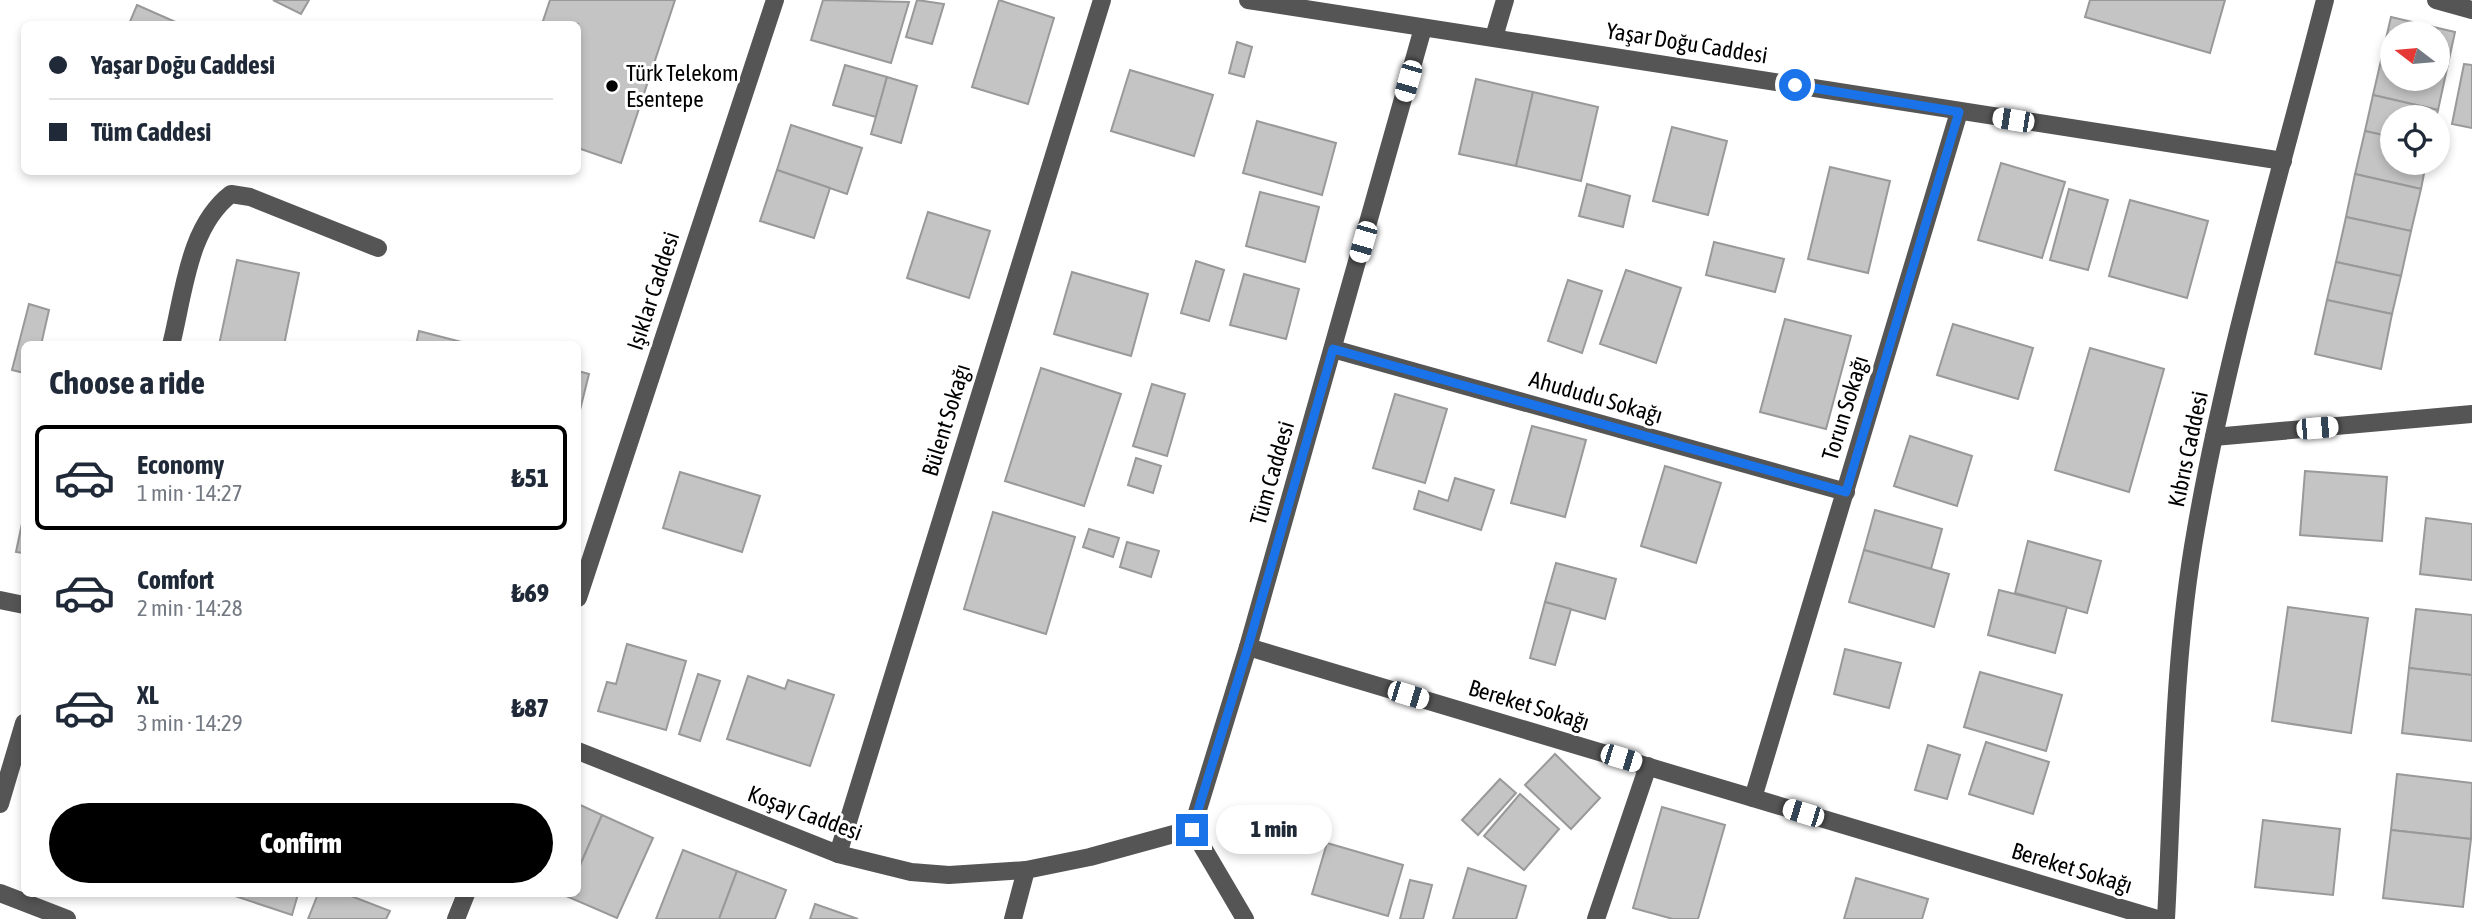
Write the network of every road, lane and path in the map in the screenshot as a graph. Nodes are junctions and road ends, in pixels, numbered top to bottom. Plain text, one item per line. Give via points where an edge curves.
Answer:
1 (775, 0) edge
2 (1102, 0) edge
3 (1248, 0) edge
4 (1505, 0) edge
5 (2325, 0) edge
6 (2436, 0) edge
7 (2472, 10) edge
8 (1423, 28) junction
9 (1494, 37) junction
10 (1959, 112) junction
11 (2283, 161) junction
12 (378, 248) dead end
13 (172, 341) edge
14 (1333, 349) junction
15 (2472, 414) edge
16 (2214, 437) junction
17 (1846, 492) junction
18 (581, 589) edge
19 (0, 600) edge
20 (21, 605) edge
21 (1248, 647) junction
22 (21, 733) edge
23 (581, 752) edge
24 (1648, 766) junction
25 (1753, 798) junction
26 (0, 804) edge
27 (1192, 830) junction
28 (838, 854) junction
29 (1026, 870) junction
30 (0, 893) edge
31 (465, 897) edge
32 (67, 919) edge
33 (456, 919) edge
34 (1013, 919) edge
35 (1245, 919) edge
36 (1596, 919) edge
37 (2158, 919) edge
38 (2166, 919) edge

1 - 18 street, Işıklar Caddesi
2 - 28 street, Bülent Sokağı
3 - 8 street, Yaşar Doğu Caddesi
4 - 9 street
5 - 11 street, Kıbrıs Caddesi
6 - 7 street
8 - 9 street, Yaşar Doğu Caddesi
8 - 14 street, Tüm Caddesi
9 - 10 street, Yaşar Doğu Caddesi
10 - 11 street, Yaşar Doğu Caddesi
10 - 17 street, Torun Sokağı
11 - 16 street, Kıbrıs Caddesi
12 - 13 street via 250,197 231,194 215,207 200,231
14 - 17 street, Ahududu Sokağı
14 - 21 street, Tüm Caddesi
15 - 16 street
16 - 38 street, Kıbrıs Caddesi via 2184,616
17 - 25 street, Torun Sokağı
19 - 20 street
21 - 24 street, Bereket Sokağı
21 - 27 street, Tüm Caddesi
22 - 26 street
23 - 28 street, Koşay Caddesi
24 - 25 street, Bereket Sokağı
24 - 36 street
25 - 37 street, Bereket Sokağı
27 - 29 street, Koşay Caddesi
27 - 35 street
28 - 29 street, Koşay Caddesi via 911,872 949,875
29 - 34 street
30 - 32 street
31 - 33 street

